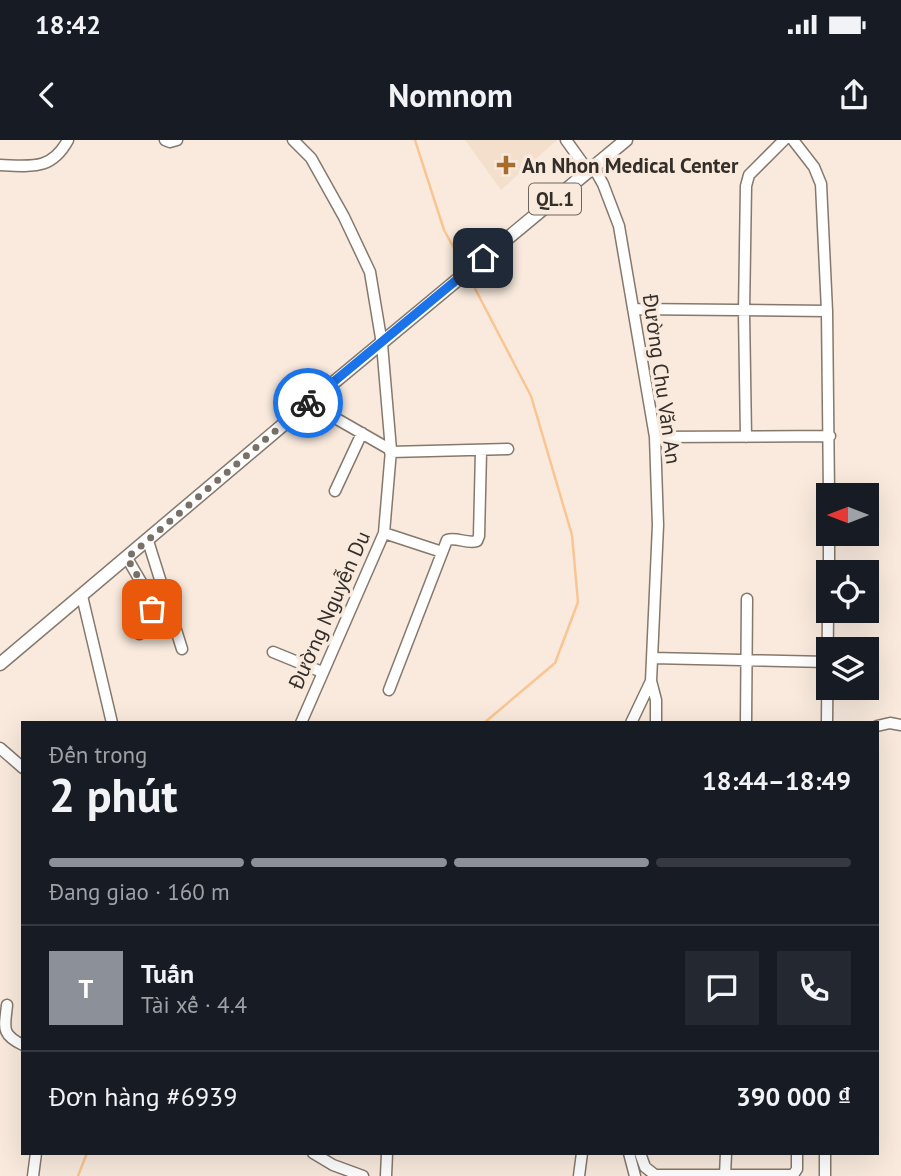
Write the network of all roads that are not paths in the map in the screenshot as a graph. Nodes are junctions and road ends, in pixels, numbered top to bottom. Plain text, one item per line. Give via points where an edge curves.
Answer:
1 (68, 140) edge
2 (165, 140) edge
3 (177, 140) edge
4 (293, 140) edge
5 (566, 140) edge
6 (626, 140) edge
7 (784, 140) edge
8 (793, 140) edge
9 (0, 165) edge
10 (591, 170) junction
11 (633, 309) junction
12 (827, 311) junction
13 (744, 312) junction
14 (382, 344) junction
15 (309, 403) junction
16 (362, 433) junction
17 (830, 436) junction
18 (655, 437) junction
19 (746, 437) junction
20 (508, 449) dead end
21 (390, 451) junction
22 (481, 451) junction
23 (830, 483) edge
24 (335, 491) dead end
25 (384, 533) junction
26 (148, 541) junction
27 (442, 552) junction
28 (127, 558) junction
29 (82, 596) junction
30 (747, 599) dead end
31 (139, 634) dead end
32 (182, 649) dead end
33 (273, 652) dead end
34 (652, 658) junction
35 (746, 661) junction
36 (816, 662) edge
37 (0, 664) edge
38 (323, 672) junction
39 (651, 681) junction
40 (389, 690) dead end
41 (827, 700) edge
42 (113, 721) edge
43 (302, 721) edge
44 (632, 721) edge
45 (656, 721) edge
46 (746, 721) edge
47 (827, 721) edge
48 (901, 725) edge
49 (879, 726) edge
50 (0, 748) edge
51 (21, 766) edge
52 (7, 1005) dead end
53 (21, 1044) edge
54 (36, 1155) edge
55 (316, 1155) edge
56 (387, 1155) edge
57 (582, 1155) edge
58 (630, 1155) edge
59 (641, 1155) edge
60 (726, 1155) edge
61 (797, 1155) edge
62 (825, 1155) edge
63 (333, 1165) junction
64 (33, 1176) edge
65 (326, 1176) edge
66 (363, 1176) edge
67 (386, 1176) edge
68 (579, 1176) edge
69 (635, 1176) edge
70 (725, 1176) edge
71 (825, 1176) edge

1 - 9 street via 51,161
2 - 3 street
4 - 14 street, Đường Nguyễn Du via 317,168 370,272
5 - 10 street, Đường Chu Văn An
6 - 10 main road, QL.1
7 - 13 street via 749,175 746,186
8 - 12 street via 821,184
10 - 11 street, Đường Chu Văn An via 603,184 619,226
10 - 14 main road, QL.1
11 - 13 street
11 - 18 street, Đường Chu Văn An
12 - 13 street
12 - 17 street
13 - 19 street
14 - 15 main road, QL.1
14 - 21 street, Đường Nguyễn Du
15 - 16 street
15 - 26 main road, QL.1
16 - 21 street
16 - 24 street
17 - 19 street
17 - 23 street
18 - 19 street
18 - 34 street, Đường Chu Văn An via 658,525
20 - 22 street
21 - 22 street
21 - 25 street, Đường Nguyễn Du
22 - 27 street via 479,536 472,542 447,540
25 - 27 street
25 - 38 street, Đường Nguyễn Du
26 - 28 main road, QL.1
26 - 32 street
27 - 40 street
28 - 29 main road, QL.1
28 - 31 street via 157,622
29 - 37 main road, QL.1
29 - 42 street
30 - 35 street
33 - 38 street
34 - 35 street
34 - 39 street, Đường Chu Văn An
35 - 36 street
35 - 46 street
38 - 43 street, Đường Nguyễn Du
39 - 44 street, Đường Chu Văn An
39 - 45 street
41 - 47 street
48 - 49 street
50 - 51 street
52 - 53 street via 7,1035
54 - 64 street
55 - 63 street
56 - 67 street
57 - 68 street
58 - 69 street
59 - 70 street via 655,1175
60 - 70 street
61 - 70 street via 793,1175
62 - 71 street
63 - 65 street
63 - 66 street

